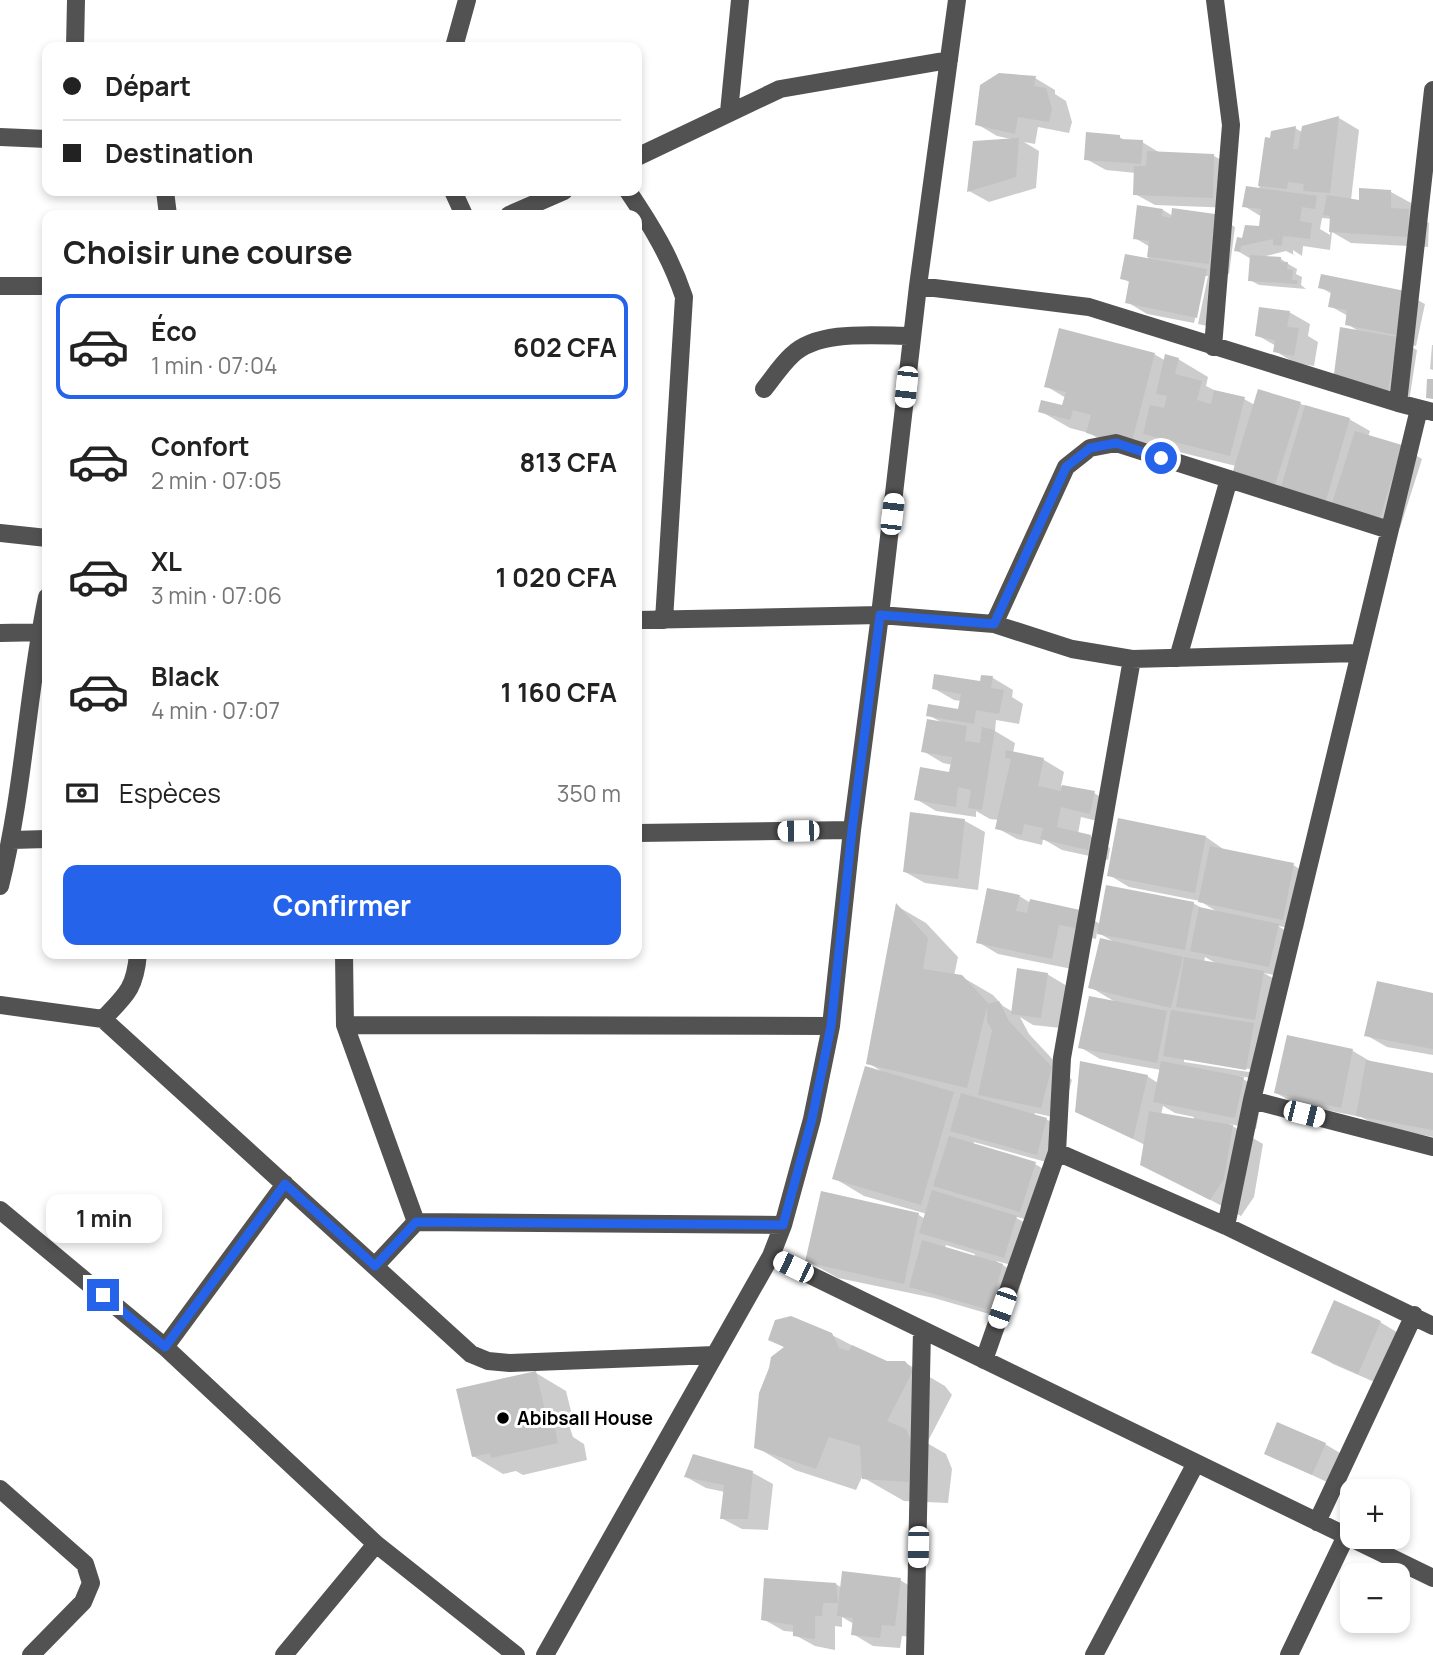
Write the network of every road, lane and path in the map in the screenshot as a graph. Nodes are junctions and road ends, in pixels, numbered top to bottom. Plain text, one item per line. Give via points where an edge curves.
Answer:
1 (76, 0) edge
2 (467, 0) edge
3 (740, 0) edge
4 (957, 0) edge
5 (1215, 0) edge
6 (75, 42) edge
7 (455, 42) edge
8 (949, 60) junction
9 (1433, 90) edge
10 (729, 112) junction
11 (0, 137) edge
12 (42, 139) edge
13 (642, 155) edge
14 (553, 196) edge
15 (520, 210) edge
16 (642, 212) edge
17 (918, 285) junction
18 (0, 286) edge
19 (42, 286) edge
20 (912, 336) junction
21 (1213, 347) junction
22 (764, 389) dead end
23 (1398, 403) junction
24 (1426, 410) edge
25 (1229, 479) junction
26 (1389, 530) junction
27 (0, 533) edge
28 (42, 537) edge
29 (880, 615) junction
30 (642, 620) edge
31 (664, 620) junction
32 (994, 624) junction
33 (42, 632) edge
34 (0, 633) edge
35 (42, 645) edge
36 (1360, 653) junction
37 (1132, 659) junction
38 (1178, 659) junction
39 (852, 830) junction
40 (642, 833) edge
41 (12, 839) junction
42 (42, 839) edge
43 (0, 886) edge
44 (137, 959) edge
45 (344, 959) edge
46 (0, 1005) edge
47 (103, 1019) junction
48 (345, 1025) junction
49 (831, 1026) junction
50 (1252, 1100) junction
51 (1433, 1147) edge
52 (1057, 1152) junction
53 (285, 1184) junction
54 (0, 1210) edge
55 (416, 1222) junction
56 (783, 1225) junction
57 (1226, 1226) junction
58 (771, 1256) junction
59 (375, 1266) junction
60 (1414, 1315) junction
61 (1433, 1326) edge
62 (922, 1330) junction
63 (165, 1347) junction
64 (715, 1355) junction
65 (984, 1360) junction
66 (1196, 1463) junction
67 (0, 1489) edge
68 (1317, 1522) junction
69 (1340, 1533) edge
70 (376, 1545) junction
71 (1340, 1549) edge
72 (1373, 1549) edge
73 (1433, 1578) edge
74 (31, 1655) edge
75 (284, 1655) edge
76 (516, 1655) edge
77 (545, 1655) edge
78 (915, 1655) edge
79 (1094, 1655) edge
80 (1289, 1655) edge

1 - 6 street
2 - 7 street
3 - 10 street
4 - 8 street
5 - 21 street via 1231,125
8 - 10 street via 780,89
8 - 17 street
9 - 23 street
10 - 13 street
11 - 12 street
14 - 15 street
16 - 31 street via 675,268 684,297
17 - 20 street
17 - 21 street via 1089,307
18 - 19 street
20 - 22 street via 850,335 818,341 793,354
20 - 29 street
21 - 23 street
23 - 24 street
24 - 26 street
25 - 26 street
25 - 32 street via 1116,443 1090,448 1066,467
25 - 38 street
26 - 36 street
27 - 28 street
29 - 31 street
29 - 32 street
29 - 39 street
30 - 31 street
32 - 37 street via 1072,649
33 - 34 street
35 - 41 street
36 - 38 street
36 - 50 street
37 - 38 street
37 - 52 street via 1062,1058
39 - 40 street
39 - 49 street
41 - 42 street
41 - 43 street
44 - 47 street via 133,984
45 - 48 street
46 - 47 street
47 - 53 street
48 - 49 street
48 - 55 street
49 - 56 street
50 - 51 street
50 - 57 street
52 - 57 street
52 - 65 street
53 - 59 street
53 - 63 street
54 - 63 street
55 - 56 street
55 - 59 street
56 - 58 street
57 - 60 street
58 - 62 street
58 - 64 street
59 - 64 street via 471,1354 488,1361
60 - 61 street
60 - 68 street
62 - 65 street
62 - 78 street
63 - 70 street
64 - 77 street
65 - 66 street
66 - 68 street
66 - 79 street
67 - 74 street via 85,1564 91,1583 83,1602
68 - 69 street
70 - 75 street
70 - 76 street
71 - 80 street
72 - 73 street

